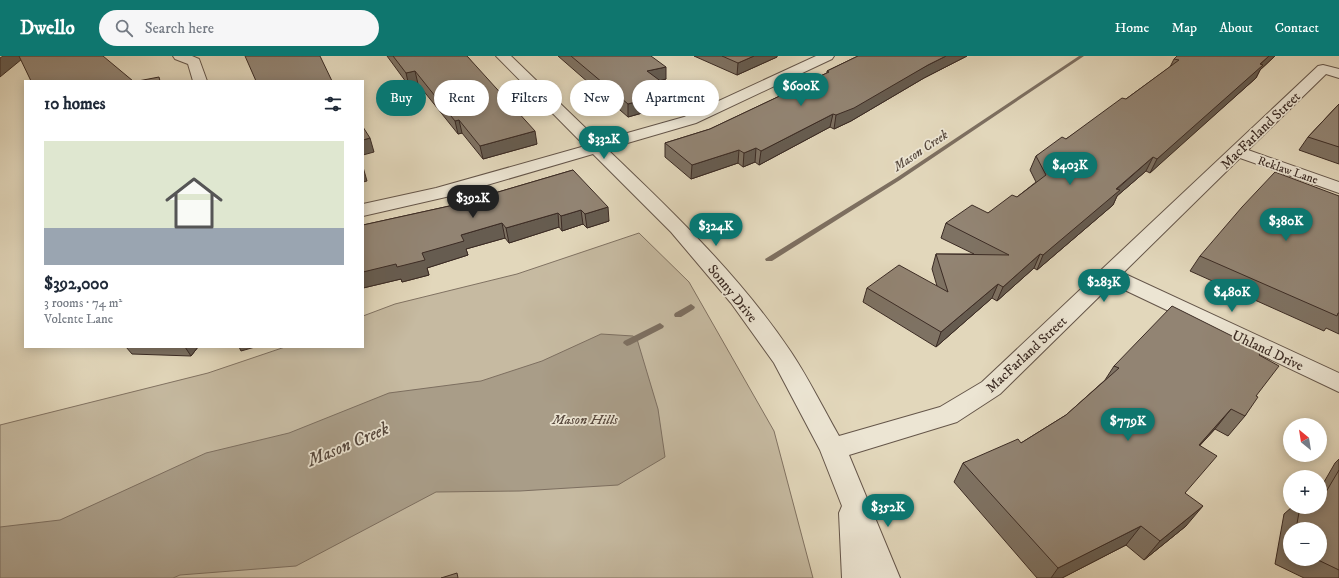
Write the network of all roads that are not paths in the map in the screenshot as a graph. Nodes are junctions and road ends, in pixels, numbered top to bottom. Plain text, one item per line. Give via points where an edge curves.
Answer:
1 (180, 56) edge
2 (503, 56) edge
3 (823, 57) edge
4 (1331, 72) edge
5 (200, 80) edge
6 (595, 148) junction
7 (1238, 152) junction
8 (1339, 188) edge
9 (364, 210) edge
10 (1110, 275) junction
11 (1339, 383) edge
12 (833, 449) junction
13 (852, 494) junction
14 (857, 578) edge
15 (885, 578) edge

1 - 5 street via 194,62
2 - 6 street, Sonny Drive
3 - 6 street via 690,120
4 - 7 street, MacFarland Street
6 - 9 street via 440,193
6 - 12 street, Sonny Drive via 678,228 739,298 783,358
7 - 8 street, Reklaw Lane
7 - 10 street, MacFarland Street
10 - 11 street, Uhland Drive
10 - 12 street, MacFarland Street via 991,388 979,396 948,415
12 - 13 street, Sonny Drive
13 - 14 street, Sonny Drive
13 - 15 street, Sonny Drive

